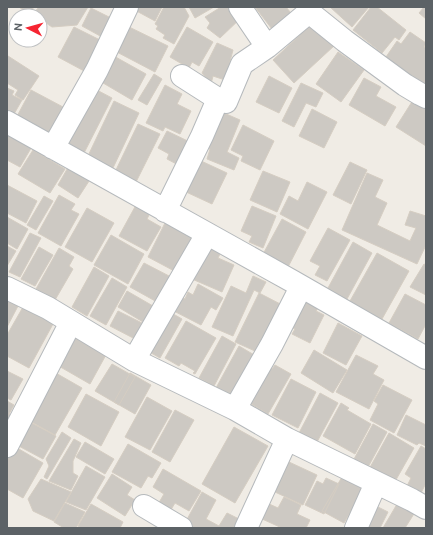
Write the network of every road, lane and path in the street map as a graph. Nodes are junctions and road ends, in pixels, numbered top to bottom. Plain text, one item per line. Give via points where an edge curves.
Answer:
1 (127, 7) edge
2 (240, 7) edge
3 (308, 9) edge
4 (267, 47) junction
5 (182, 76) dead end
6 (426, 97) edge
7 (218, 99) junction
8 (7, 122) edge
9 (53, 148) junction
10 (165, 211) junction
11 (207, 234) junction
12 (301, 287) junction
13 (7, 288) edge
14 (71, 322) junction
15 (426, 358) edge
16 (134, 360) junction
17 (235, 409) junction
18 (287, 439) junction
19 (7, 446) edge
20 (376, 483) junction
21 (144, 506) dead end
22 (426, 508) edge
23 (181, 528) edge
24 (246, 528) edge
25 (356, 528) edge

1 - 9 street
2 - 4 street
3 - 4 street
3 - 6 street via 351,46
4 - 7 street via 242,64 226,102
5 - 7 street
7 - 10 street
8 - 9 street
9 - 10 street
10 - 11 street
11 - 12 street
11 - 16 street
12 - 15 street
12 - 17 street
13 - 14 street
14 - 16 street
14 - 19 street
16 - 17 street
17 - 18 street
18 - 20 street
18 - 24 street
20 - 22 street
20 - 25 street
21 - 23 street

